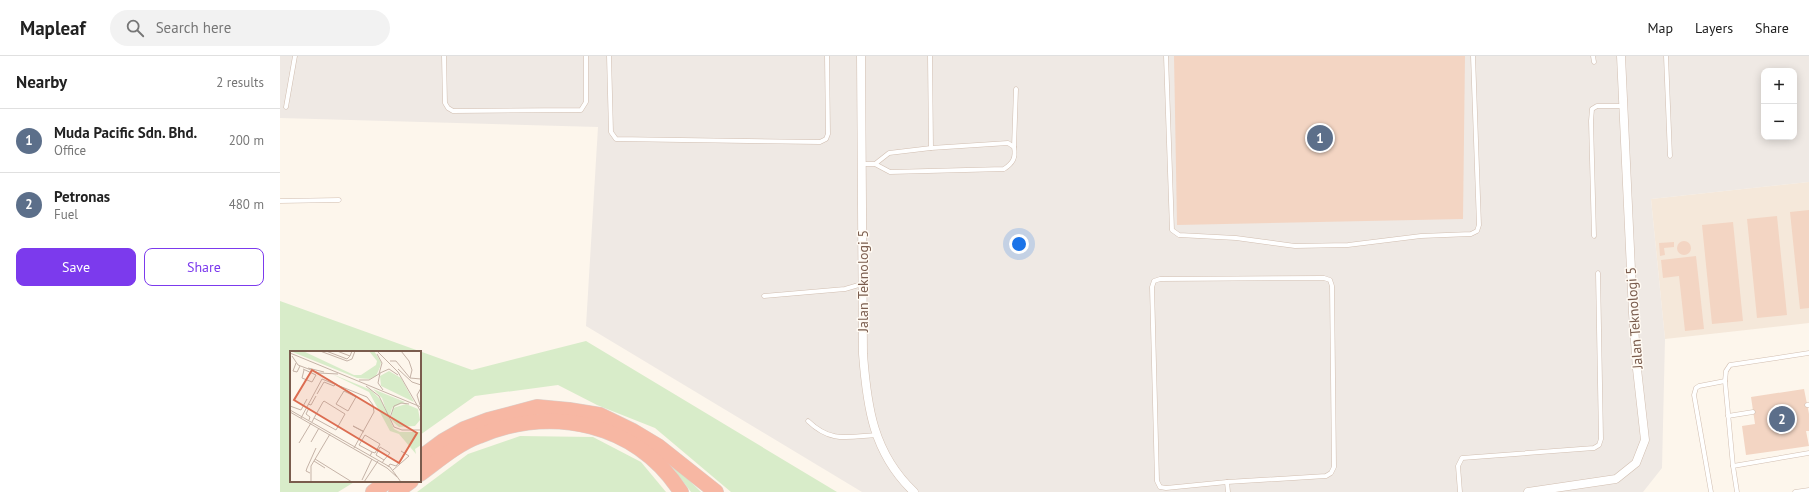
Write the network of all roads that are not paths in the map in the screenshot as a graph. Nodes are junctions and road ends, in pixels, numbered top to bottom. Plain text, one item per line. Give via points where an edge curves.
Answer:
1 (295, 56) edge
2 (444, 56) edge
3 (586, 56) edge
4 (608, 56) edge
5 (827, 56) edge
6 (861, 56) edge
7 (930, 56) edge
8 (1166, 56) edge
9 (1474, 56) edge
10 (1593, 56) edge
11 (1621, 56) edge
12 (1666, 56) edge
13 (1594, 62) dead end
14 (1016, 89) dead end
15 (1623, 106) junction
16 (286, 107) dead end
17 (1014, 147) junction
18 (930, 148) junction
19 (1670, 156) dead end
20 (862, 164) junction
21 (875, 164) junction
22 (339, 200) dead end
23 (280, 201) edge
24 (1594, 236) dead end
25 (1598, 273) dead end
26 (863, 284) junction
27 (764, 296) dead end
28 (1809, 353) edge
29 (1725, 381) junction
30 (1753, 412) dead end
31 (1728, 416) junction
32 (808, 422) dead end
33 (876, 435) junction
34 (1809, 453) edge
35 (421, 457) edge
36 (1733, 466) junction
37 (421, 473) edge
38 (387, 482) edge
39 (410, 482) edge
40 (1227, 482) junction
41 (1809, 490) edge
42 (373, 492) edge
43 (396, 492) edge
44 (681, 492) edge
45 (716, 492) edge
46 (914, 492) edge
47 (1228, 492) edge
48 (1460, 492) edge
49 (1528, 492) edge
50 (1711, 492) edge
51 (1737, 492) edge
52 (1795, 492) edge

1 - 16 lane
2 - 3 lane via 445,103 448,108 453,111 500,111 581,110 586,102
4 - 5 lane via 611,132 616,139 820,142 826,139 828,134
6 - 20 street, Jalan Teknologi 5
7 - 18 lane
8 - 9 lane via 1174,232 1179,235 1236,238 1296,246 1471,234 1477,231 1479,225
10 - 13 lane
11 - 15 street, Jalan Teknologi 5
12 - 19 lane
14 - 17 lane
15 - 24 lane via 1592,108
15 - 49 street, Jalan Teknologi 5 via 1633,313 1645,440 1636,463 1616,479
17 - 18 lane via 1008,143
17 - 21 lane via 1016,155 1013,164 1004,169 890,172
18 - 21 lane via 889,153
20 - 21 lane
20 - 26 street, Jalan Teknologi 5
22 - 23 lane
25 - 48 lane via 1601,367 1599,445 1594,448 1462,458 1458,466
26 - 27 lane via 845,289
26 - 33 street, Jalan Teknologi 5 via 863,354 866,387
28 - 29 lane via 1730,365 1726,371
29 - 31 lane
29 - 50 lane via 1699,386 1694,395
30 - 31 lane
31 - 36 lane
32 - 33 lane via 831,437
33 - 46 street, Jalan Teknologi 5 via 893,469
34 - 36 lane
35 - 45 highway via 464,429 488,420 537,407 569,410 600,415 633,431 658,446
36 - 51 lane
37 - 44 highway via 448,453 478,436 507,426 537,421 570,422 600,428 627,441 652,457 671,476
38 - 42 highway
39 - 43 highway
40 - 40 lane via 1166,488 1158,484 1152,284 1160,279 1327,279 1332,286 1333,471 1326,476
40 - 47 lane
41 - 52 lane

